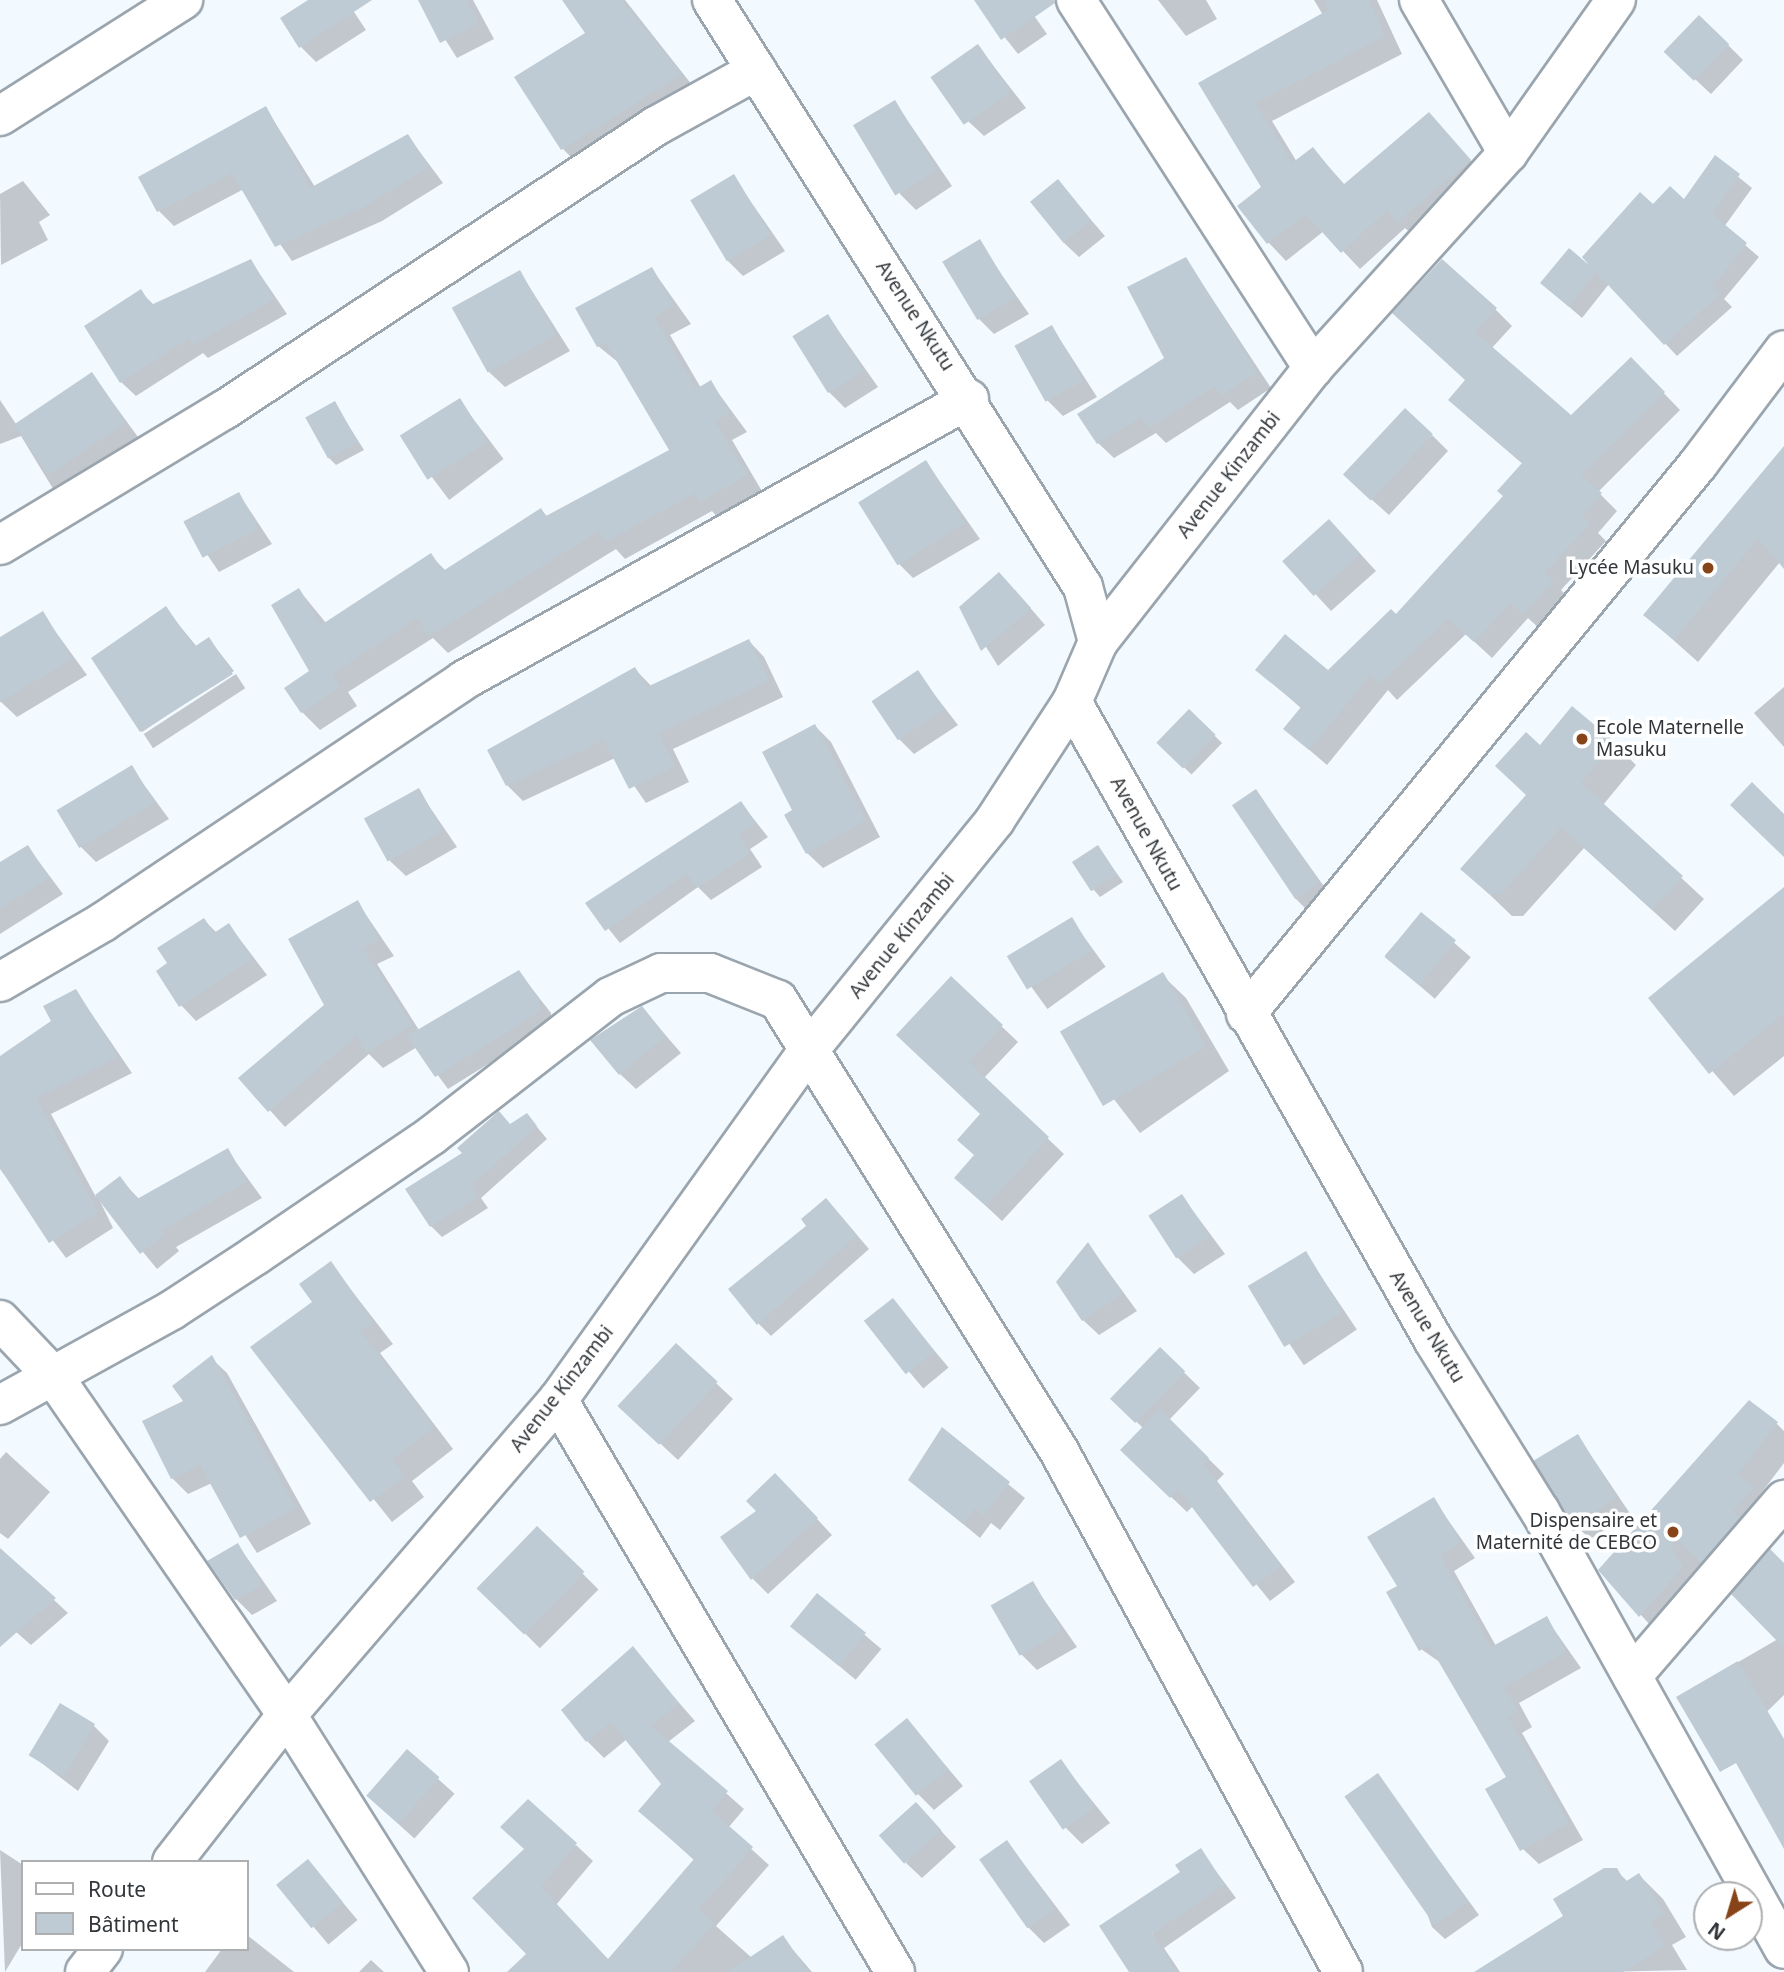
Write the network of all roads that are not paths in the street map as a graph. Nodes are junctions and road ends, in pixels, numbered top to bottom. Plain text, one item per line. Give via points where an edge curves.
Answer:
1 (183, 0) edge
2 (712, 0) edge
3 (1076, 0) edge
4 (1419, 0) edge
5 (1616, 0) edge
6 (757, 70) junction
7 (0, 116) edge
8 (1508, 153) junction
9 (1784, 350) edge
10 (1313, 368) junction
11 (969, 399) junction
12 (0, 545) edge
13 (1098, 642) junction
14 (1072, 702) junction
15 (0, 982) edge
16 (1246, 1014) junction
17 (809, 1050) junction
18 (0, 1320) edge
19 (54, 1377) junction
20 (558, 1400) junction
21 (0, 1405) edge
22 (1784, 1500) edge
23 (1632, 1676) junction
24 (287, 1715) junction
25 (174, 1860) edge
26 (1784, 1950) edge
27 (101, 1951) edge
28 (85, 1972) edge
29 (449, 1972) edge
30 (895, 1972) edge
31 (1343, 1972) edge

1 - 7 street
2 - 6 street, Avenue Nkutu
3 - 10 street
4 - 8 street
5 - 8 street, Avenue Kinzambi
6 - 11 street, Avenue Nkutu
6 - 12 street via 656,126 224,410
8 - 10 street, Avenue Kinzambi
9 - 16 street via 1690,474
10 - 13 street, Avenue Kinzambi
11 - 13 street, Avenue Nkutu via 1083,587
11 - 15 street via 464,680 103,922
13 - 14 street, Avenue Kinzambi
14 - 16 street, Avenue Nkutu
14 - 17 street, Avenue Kinzambi via 995,820
16 - 23 street, Avenue Nkutu
17 - 19 street via 778,1000 710,973 661,973 610,997 431,1136 256,1255
17 - 20 street, Avenue Kinzambi
17 - 31 street via 1059,1451
18 - 19 street
19 - 21 street
19 - 24 street
20 - 24 street, Avenue Kinzambi
20 - 30 street
22 - 23 street
23 - 26 street, Avenue Nkutu
24 - 25 street, Avenue Kinzambi
24 - 29 street
27 - 28 street

